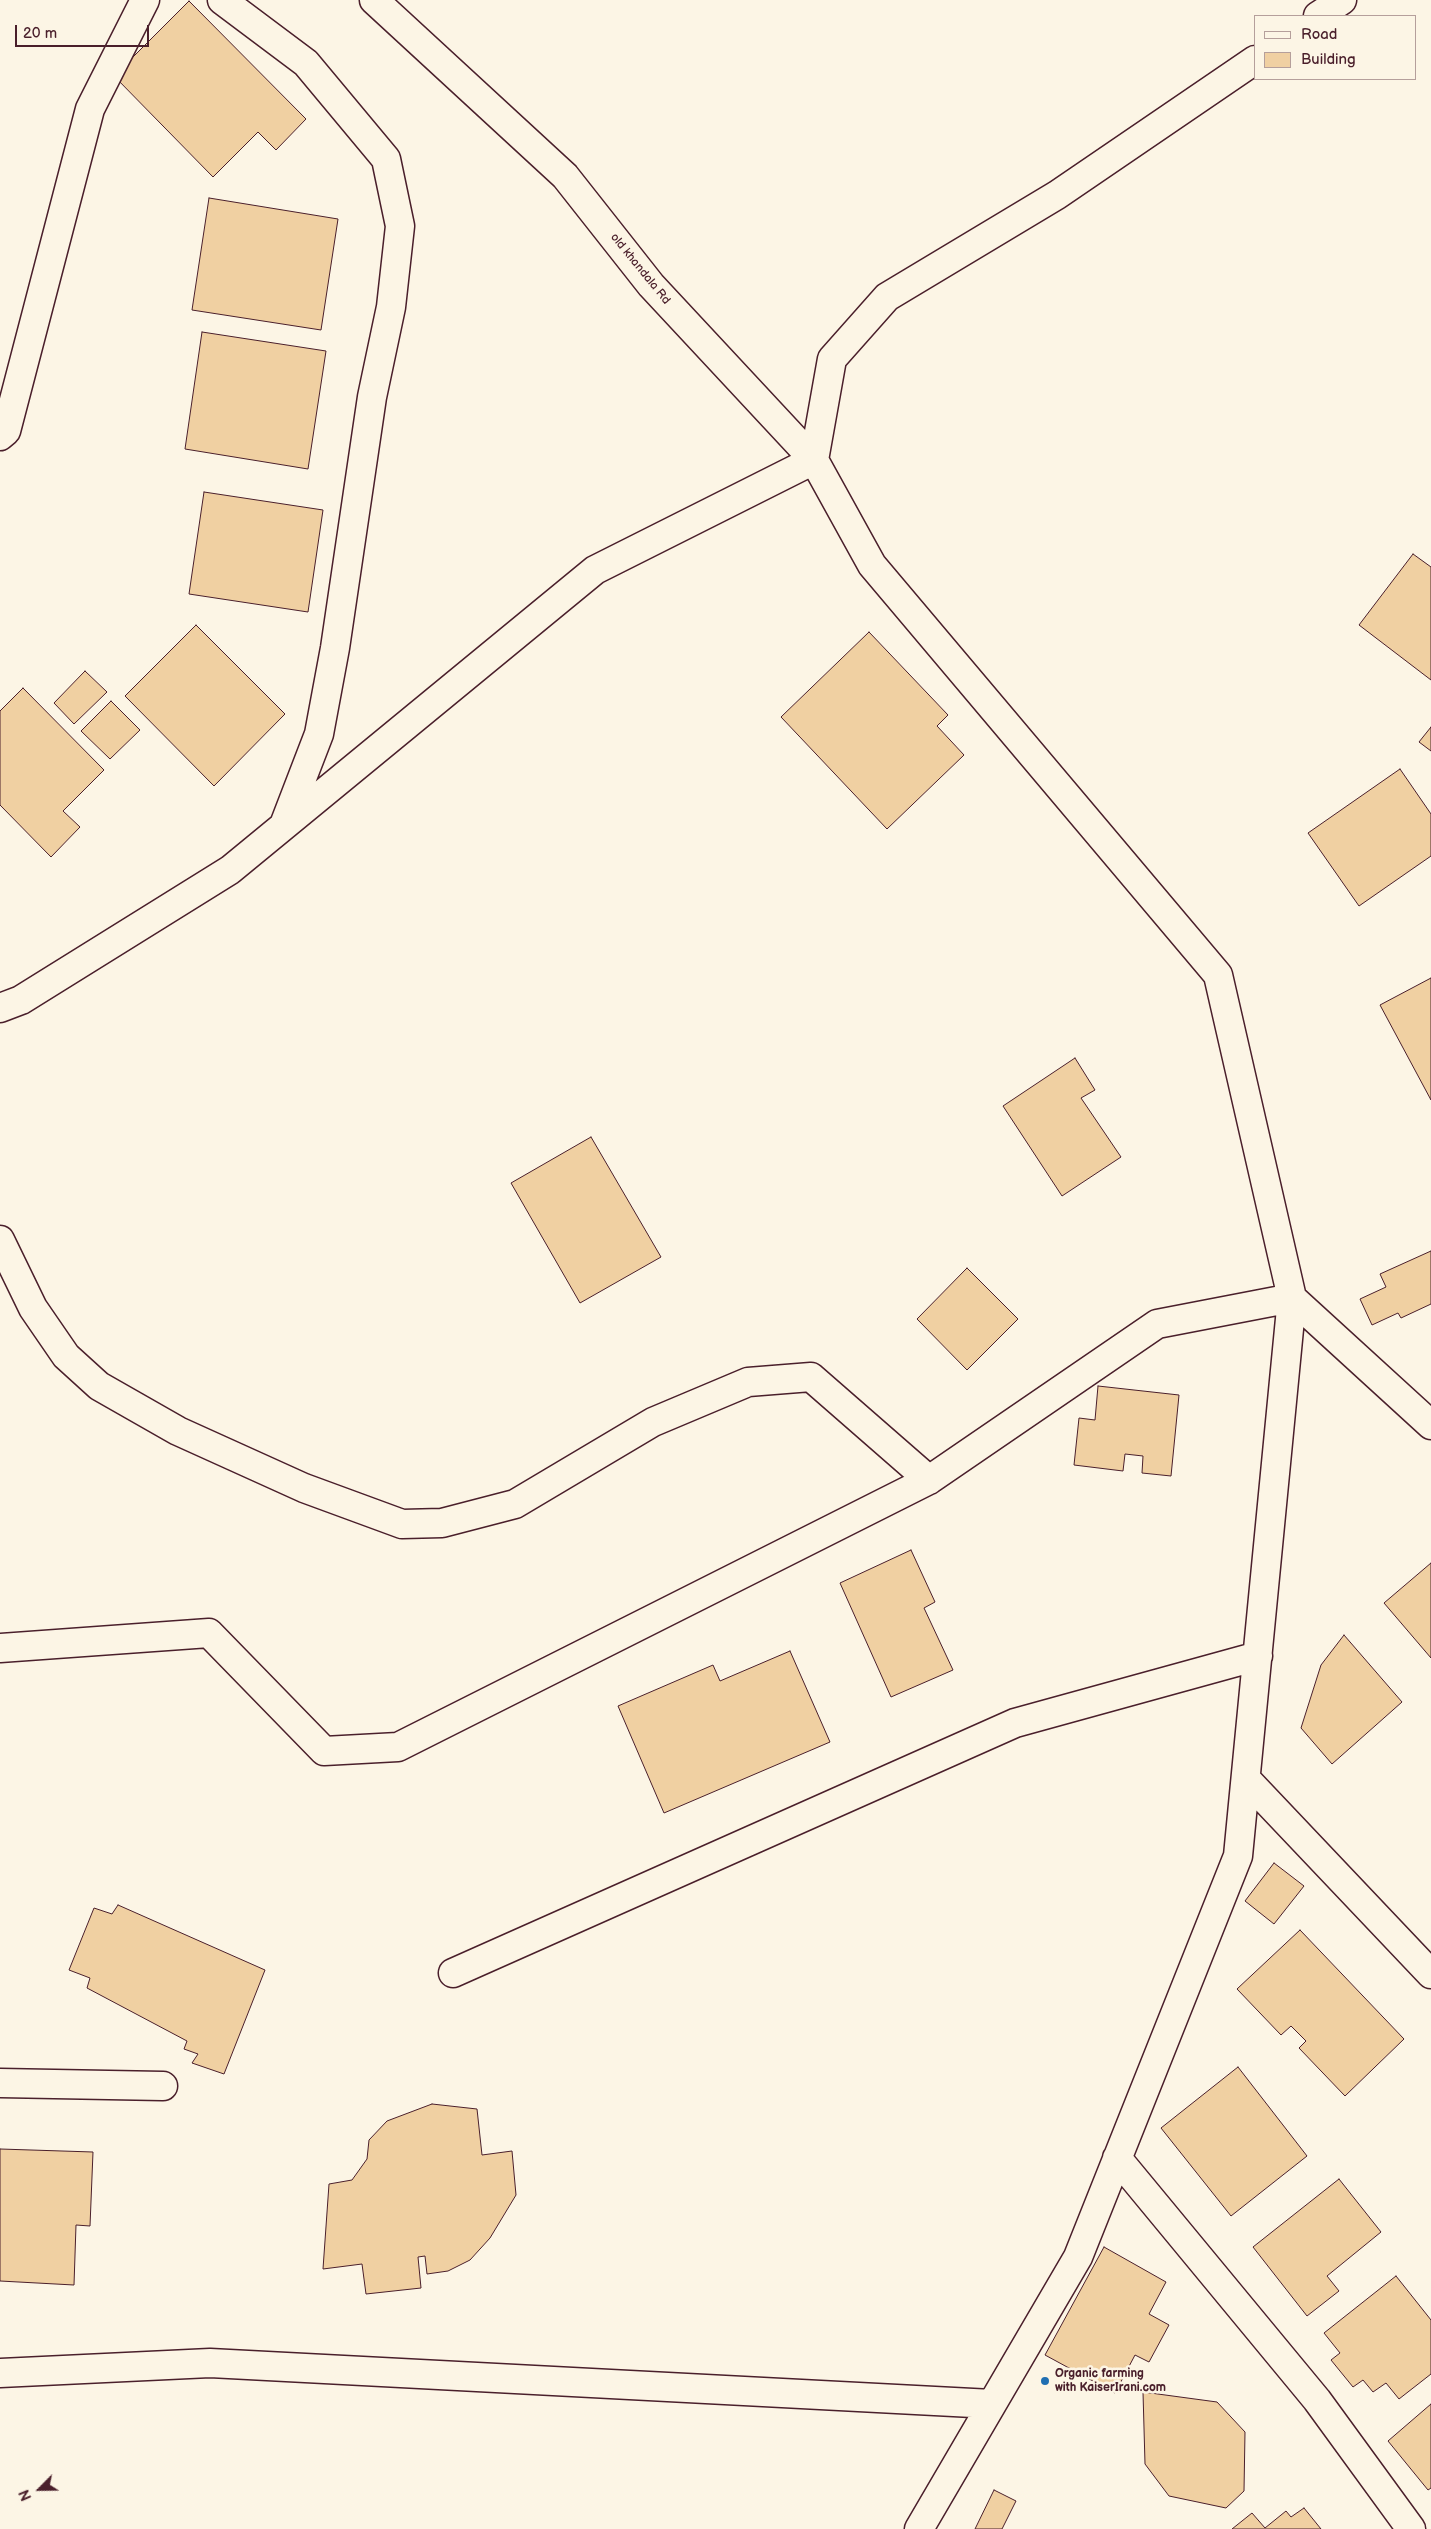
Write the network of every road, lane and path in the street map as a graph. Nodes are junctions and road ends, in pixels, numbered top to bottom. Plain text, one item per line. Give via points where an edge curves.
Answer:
1 (145, 0) edge
2 (222, 0) edge
3 (374, 0) edge
4 (1342, 0) edge
5 (1320, 15) edge
6 (1254, 61) edge
7 (0, 436) edge
8 (814, 460) junction
9 (284, 826) junction
10 (0, 1008) edge
11 (0, 1240) edge
12 (1292, 1298) junction
13 (1431, 1425) edge
14 (929, 1480) junction
15 (0, 1648) edge
16 (1258, 1656) junction
17 (1246, 1779) junction
18 (454, 1973) dead end
19 (1431, 1974) edge
20 (0, 2083) edge
21 (163, 2086) dead end
22 (1117, 2158) junction
23 (0, 2373) edge
24 (992, 2404) junction
25 (919, 2529) edge
26 (1411, 2529) edge

1 - 7 street via 90,109 6,431
2 - 9 street via 306,63 386,159 400,226 391,307 372,396 319,734
3 - 8 street, old khandala Rd via 565,176 651,285
4 - 5 street
6 - 8 street via 1057,195 887,296 832,359
8 - 9 street via 595,570
8 - 12 street, old khandala Rd via 872,565 1218,976
9 - 10 street via 230,870 21,1000
11 - 14 street via 33,1308 66,1356 99,1386 178,1430 304,1488 402,1524 442,1523 515,1504 653,1422 748,1382 811,1377
12 - 13 street
12 - 14 street via 1157,1324
12 - 16 street, old khandala Rd
14 - 15 street via 398,1747 324,1751 209,1633
16 - 17 street, old khandala Rd
16 - 18 street via 1014,1723
17 - 19 street
17 - 22 street, old khandala Rd via 1238,1856
20 - 21 street
22 - 24 street, old khandala Rd via 1078,2257
22 - 26 street via 1317,2400
23 - 24 street via 210,2363
24 - 25 street, old khandala Rd

